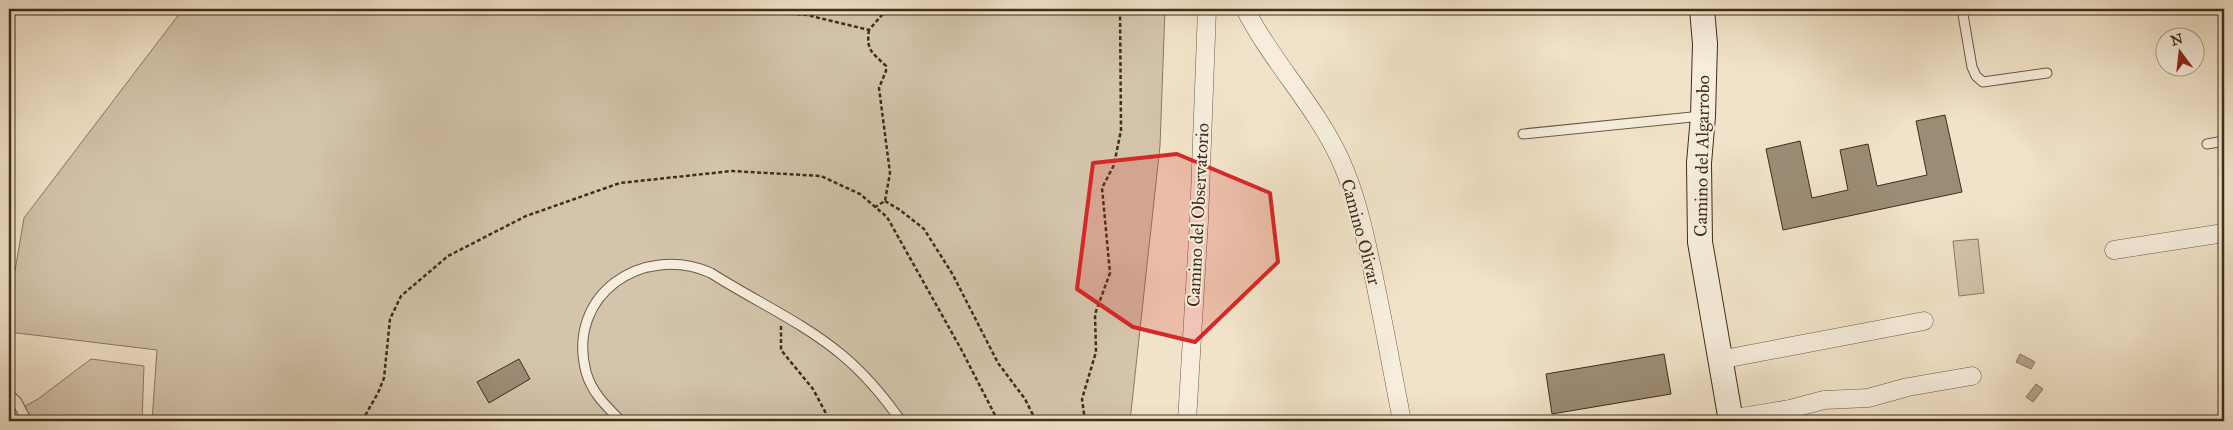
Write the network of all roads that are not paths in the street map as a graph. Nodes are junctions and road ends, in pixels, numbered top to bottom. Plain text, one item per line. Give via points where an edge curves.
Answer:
1 (1207, 9) edge
2 (1245, 9) edge
3 (1702, 9) edge
4 (1962, 9) edge
5 (2047, 73) dead end
6 (1703, 116) junction
7 (1523, 134) dead end
8 (2224, 141) edge
9 (2207, 144) dead end
10 (2224, 233) edge
11 (2114, 250) dead end
12 (1924, 321) dead end
13 (1719, 360) junction
14 (1972, 376) dead end
15 (9, 394) edge
16 (1731, 420) edge
17 (28, 421) edge
18 (621, 421) edge
19 (901, 421) edge
20 (1187, 421) edge
21 (1402, 421) edge

1 - 20 street, Camino del Observatorio
2 - 21 street, Camino Olivar via 1272,54 1320,120 1355,196
3 - 6 street, Camino del Algarrobo
4 - 5 lane via 1972,67 1983,82
6 - 7 lane
6 - 13 street, Camino del Algarrobo via 1699,163 1700,242
8 - 9 lane
10 - 11 street
12 - 13 street
13 - 16 street, Camino del Algarrobo
14 - 16 street via 1868,398 1824,400
15 - 17 lane
18 - 19 lane via 591,386 583,347 588,320 601,297 621,278 632,271 658,264 686,264 711,273 804,328 841,355 874,387

